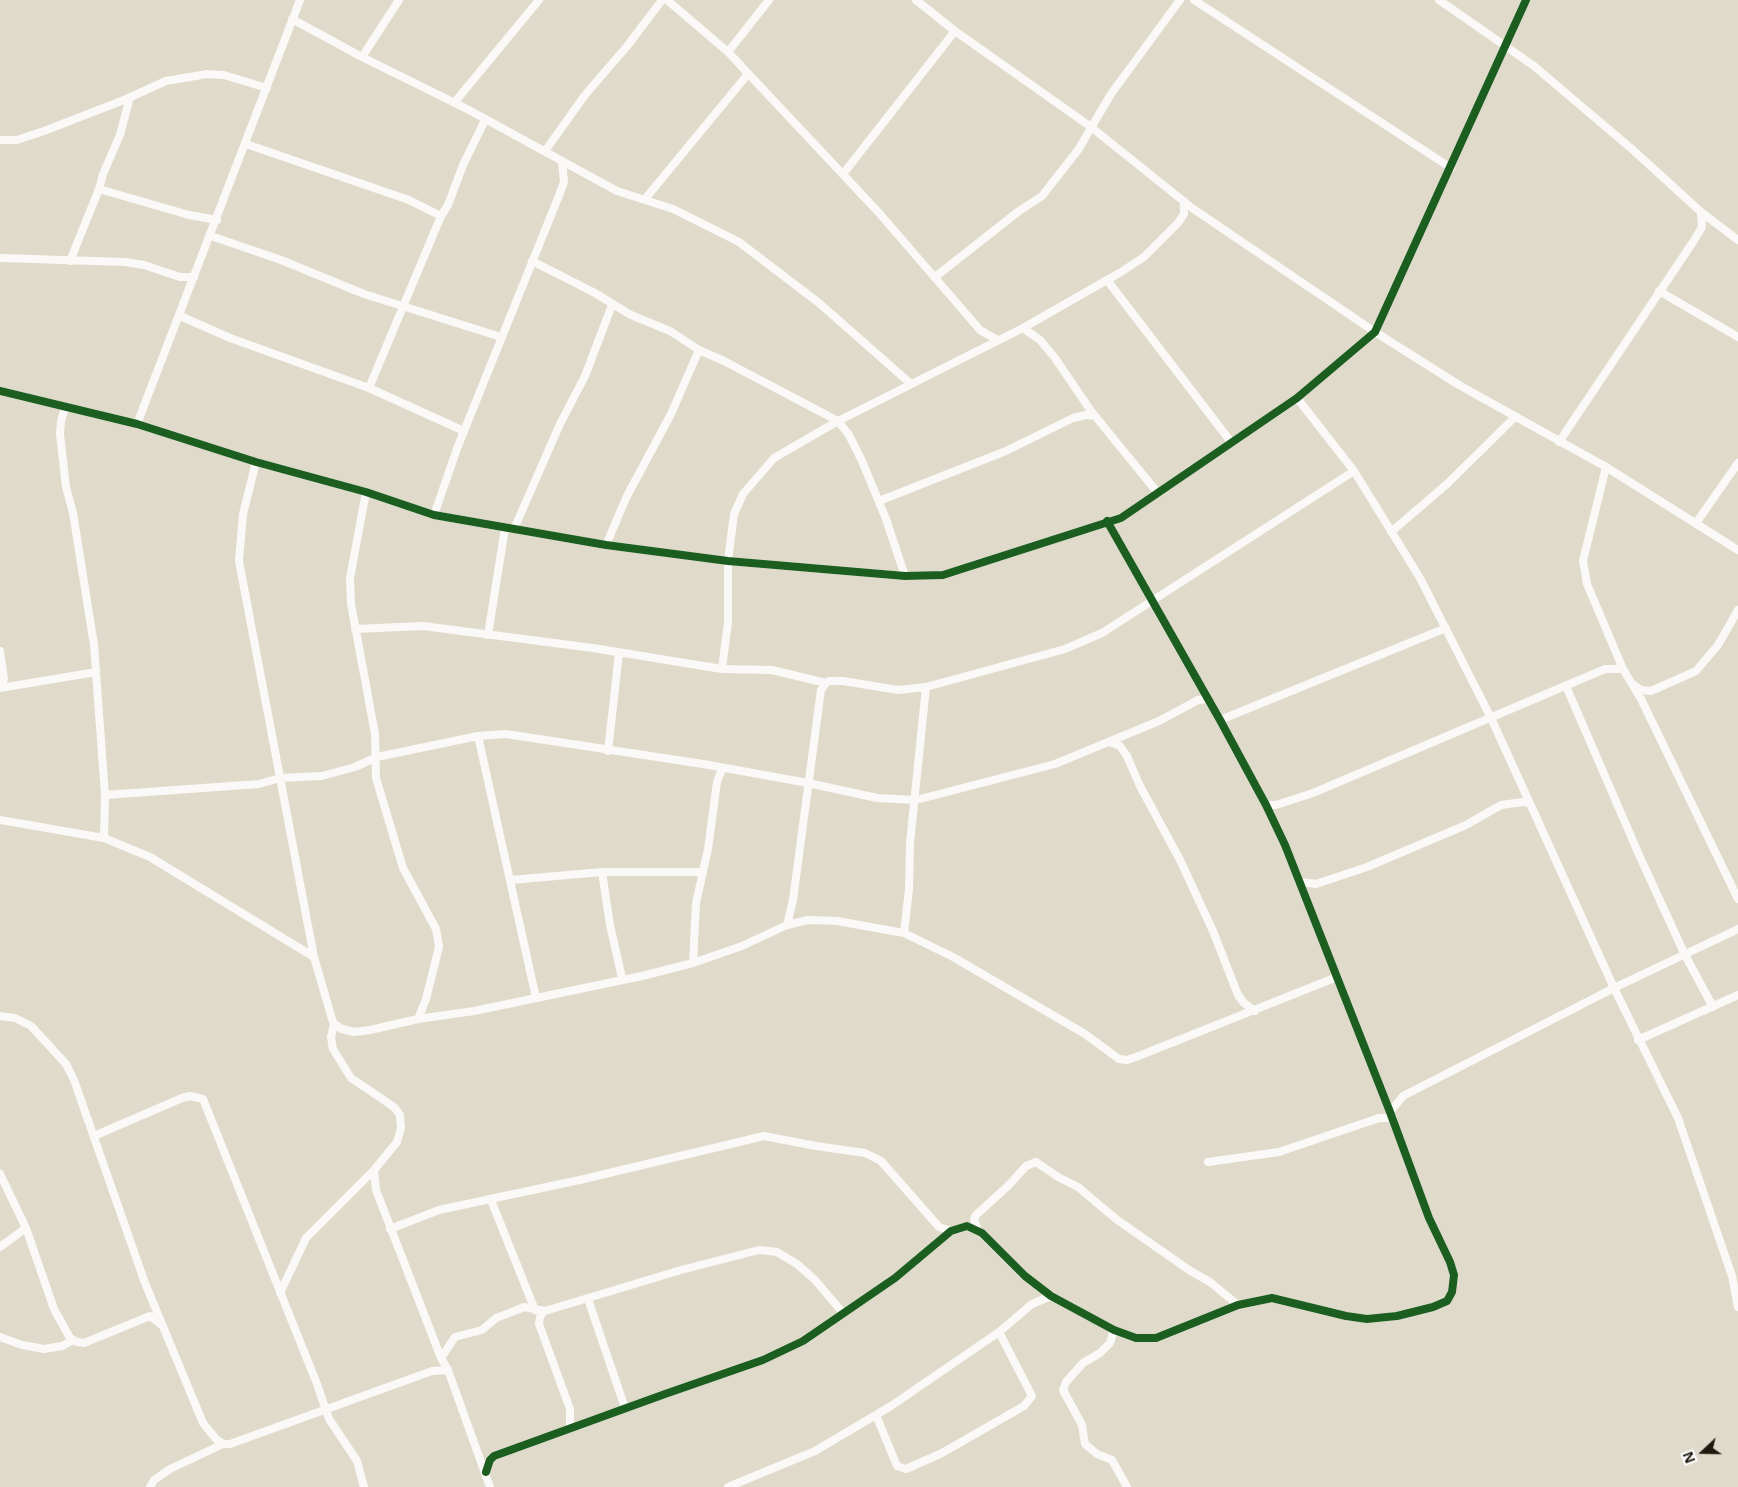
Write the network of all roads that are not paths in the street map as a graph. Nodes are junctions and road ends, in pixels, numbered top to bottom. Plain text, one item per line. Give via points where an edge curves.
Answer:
1 (300, 0) edge
2 (399, 0) edge
3 (539, 0) edge
4 (662, 0) edge
5 (667, 0) edge
6 (769, 0) edge
7 (916, 0) edge
8 (1180, 0) edge
9 (1194, 0) edge
10 (1439, 0) edge
11 (1526, 0) edge
12 (292, 19) junction
13 (954, 31) junction
14 (1505, 45) junction
15 (728, 52) junction
16 (362, 57) junction
17 (748, 74) junction
18 (267, 88) junction
19 (130, 97) junction
20 (454, 103) junction
21 (485, 120) junction
22 (1091, 127) junction
23 (0, 140) edge
24 (246, 144) junction
25 (545, 152) junction
26 (562, 161) junction
27 (1451, 168) junction
28 (843, 174) junction
29 (99, 189) junction
30 (645, 199) junction
31 (1184, 201) junction
32 (1701, 212) junction
33 (441, 216) junction
34 (217, 220) junction
35 (210, 236) junction
36 (1738, 240) edge
37 (0, 258) edge
38 (70, 261) junction
39 (532, 261) junction
40 (194, 277) junction
41 (935, 277) junction
42 (1107, 280) junction
43 (1659, 291) junction
44 (404, 305) junction
45 (612, 305) junction
46 (180, 316) junction
47 (1023, 328) junction
48 (1375, 332) junction
49 (501, 337) junction
50 (1738, 337) edge
51 (997, 340) junction
52 (699, 350) junction
53 (911, 384) junction
54 (369, 388) junction
55 (0, 391) edge
56 (1297, 398) junction
57 (55, 404) junction
58 (65, 408) junction
59 (1095, 416) junction
60 (1515, 417) junction
61 (61, 420) junction
62 (838, 421) junction
63 (137, 424) junction
64 (464, 431) junction
65 (1231, 442) junction
66 (1559, 442) junction
67 (256, 462) junction
68 (1738, 463) edge
69 (1606, 467) junction
70 (1354, 471) junction
71 (366, 492) junction
72 (1157, 492) junction
73 (879, 501) junction
74 (434, 515) junction
75 (1107, 521) junction
76 (1696, 522) junction
77 (505, 528) junction
78 (514, 529) junction
79 (1391, 532) junction
80 (606, 545) junction
81 (1738, 550) edge
82 (728, 561) junction
83 (905, 576) junction
84 (1151, 602) junction
85 (1738, 610) edge
86 (1446, 628) junction
87 (355, 629) junction
88 (488, 635) junction
89 (0, 651) edge
90 (619, 653) junction
91 (722, 669) junction
92 (1623, 669) junction
93 (96, 672) junction
94 (826, 683) junction
95 (1630, 683) junction
96 (1566, 686) junction
97 (926, 687) junction
98 (1, 688) edge
99 (1208, 699) junction
100 (1491, 718) junction
101 (1220, 720) junction
102 (478, 736) junction
103 (1110, 742) junction
104 (608, 751) junction
105 (377, 757) junction
106 (722, 769) junction
107 (280, 778) junction
108 (808, 783) junction
109 (105, 795) junction
110 (916, 800) junction
111 (1530, 804) junction
112 (1266, 805) junction
113 (0, 820) edge
114 (104, 838) junction
115 (602, 872) junction
116 (703, 872) junction
117 (511, 880) junction
118 (1301, 882) junction
119 (1738, 899) edge
120 (787, 925) junction
121 (1738, 929) edge
122 (904, 932) junction
123 (311, 940) junction
124 (295, 945) junction
125 (1684, 955) junction
126 (314, 956) junction
127 (693, 963) junction
128 (622, 978) junction
129 (1337, 978) junction
130 (1614, 988) junction
131 (1738, 995) edge
132 (536, 998) junction
133 (1713, 1007) junction
134 (1255, 1011) junction
135 (0, 1016) edge
136 (418, 1019) junction
137 (334, 1024) junction
138 (1638, 1040) junction
139 (1391, 1115) junction
140 (94, 1136) junction
141 (1208, 1162) dead end
142 (374, 1170) junction
143 (0, 1174) edge
144 (491, 1200) junction
145 (26, 1228) junction
146 (390, 1229) junction
147 (978, 1230) junction
148 (951, 1231) junction
149 (0, 1247) edge
150 (280, 1294) junction
151 (1052, 1296) junction
152 (588, 1299) junction
153 (1238, 1305) junction
154 (1738, 1308) edge
155 (535, 1310) junction
156 (544, 1311) junction
157 (844, 1313) junction
158 (164, 1326) junction
159 (1114, 1330) junction
160 (999, 1332) junction
161 (0, 1336) edge
162 (72, 1340) junction
163 (441, 1358) junction
164 (448, 1370) junction
165 (324, 1408) junction
166 (625, 1408) junction
167 (876, 1415) junction
168 (570, 1428) junction
169 (223, 1444) junction
170 (486, 1472) junction
171 (150, 1487) edge
172 (364, 1487) edge
173 (490, 1487) edge
174 (728, 1487) edge
175 (1127, 1487) edge

1 - 12 street
2 - 16 street
3 - 20 street
4 - 25 street via 585,95
5 - 15 street
6 - 15 street
7 - 13 street
8 - 22 street via 1111,94
9 - 27 street
10 - 14 street
11 - 14 street
12 - 16 street
12 - 18 street
13 - 22 street
13 - 28 street
14 - 27 street
14 - 32 street via 1577,102
15 - 17 street
16 - 20 street
17 - 28 street
17 - 30 street
18 - 19 street via 224,75 207,74 166,81
18 - 24 street
19 - 23 street via 17,140
19 - 29 street via 120,135
20 - 21 street
21 - 25 street
21 - 33 street
22 - 31 street
22 - 41 street via 1078,150 1042,196
24 - 33 street via 408,200
24 - 34 street
25 - 26 street
26 - 30 street via 617,191
26 - 39 street via 564,182
27 - 48 street
28 - 41 street
29 - 34 street
29 - 38 street
30 - 53 street via 699,220 739,242 826,309
31 - 42 street via 1184,214 1160,243 1144,258
31 - 48 street
32 - 36 street
32 - 43 street via 1702,227
33 - 44 street
34 - 35 street
35 - 40 street
35 - 44 street via 281,260 364,294
37 - 38 street
38 - 40 street via 125,262 180,277
39 - 45 street
39 - 49 street
40 - 46 street
41 - 51 street via 980,330
42 - 47 street
42 - 65 street
43 - 50 street
43 - 66 street
44 - 49 street
44 - 54 street
45 - 52 street via 670,331
45 - 78 street via 585,376
46 - 54 street via 238,341
46 - 63 street
47 - 51 street
47 - 59 street via 1040,340 1055,358
48 - 56 street
48 - 60 street
49 - 64 street
51 - 53 street
52 - 62 street
52 - 80 street
53 - 62 street
54 - 64 street
55 - 57 street
56 - 65 street
56 - 70 street
57 - 58 street
57 - 61 street
58 - 61 street
58 - 63 street
59 - 72 street
59 - 73 street via 1073,418 1006,451
60 - 66 street
60 - 79 street
61 - 93 street via 66,487 91,616
62 - 73 street via 849,434
62 - 82 street via 774,458 757,476 743,494 734,514
63 - 67 street
64 - 74 street
65 - 72 street
66 - 69 street
67 - 71 street
67 - 107 street via 243,514 239,561
68 - 76 street
69 - 76 street
69 - 92 street via 1583,561 1588,584
70 - 79 street
70 - 84 street
71 - 74 street
71 - 87 street via 350,578
72 - 75 street via 1121,518
73 - 83 street
74 - 77 street
75 - 83 street via 952,573
75 - 84 street
76 - 81 street
77 - 78 street
77 - 88 street
78 - 80 street
79 - 86 street
80 - 82 street
82 - 83 street
82 - 91 street via 728,622
84 - 97 street via 1102,633 1065,649
84 - 99 street
85 - 95 street via 1718,645 1696,671 1646,692
86 - 100 street
86 - 101 street
87 - 88 street via 423,626
87 - 105 street
88 - 90 street
89 - 98 street via 4,678
90 - 91 street
90 - 104 street
91 - 94 street via 772,670
92 - 95 street
92 - 96 street via 1605,669
93 - 98 street
93 - 109 street
94 - 97 street via 843,681 898,690
94 - 108 street via 822,690
95 - 119 street via 1641,699
96 - 100 street
96 - 125 street
97 - 110 street
99 - 101 street
99 - 103 street via 1198,700
100 - 111 street
100 - 112 street via 1313,793
101 - 112 street
102 - 104 street via 506,734
102 - 105 street
102 - 117 street
103 - 110 street via 1056,764
103 - 134 street via 1120,746 1127,756 1213,931 1238,995
104 - 106 street
105 - 107 street via 322,776
105 - 136 street via 376,778 397,850 436,929 439,947
106 - 108 street
106 - 116 street via 716,782
107 - 109 street via 259,784
107 - 123 street
108 - 110 street via 877,798
108 - 120 street
109 - 114 street
110 - 122 street
111 - 118 street via 1501,805 1466,825 1367,867 1316,884
111 - 130 street
112 - 118 street
113 - 114 street
114 - 124 street via 150,858
115 - 116 street
115 - 117 street
115 - 128 street
116 - 127 street via 696,903
117 - 132 street
118 - 129 street
120 - 122 street via 808,920 837,921
120 - 127 street via 742,946
121 - 125 street
122 - 134 street via 1059,1019 1120,1059 1128,1060
123 - 124 street
123 - 126 street
124 - 126 street
125 - 130 street
125 - 133 street
126 - 137 street
127 - 128 street
128 - 132 street
129 - 134 street
129 - 139 street
130 - 138 street
130 - 139 street via 1403,1096
131 - 133 street
132 - 136 street
133 - 138 street
135 - 140 street via 15,1018 31,1026 66,1064
136 - 137 street via 354,1032
137 - 142 street via 331,1036 333,1049 351,1078 394,1107 400,1116 397,1142
138 - 154 street via 1678,1118 1732,1276
139 - 141 street via 1279,1152
139 - 153 street via 1429,1218 1450,1262 1454,1283 1447,1301 1397,1316 1367,1319 1272,1298
140 - 150 street via 182,1098 203,1099
140 - 158 street
142 - 146 street via 376,1190
142 - 150 street via 306,1238
143 - 145 street
144 - 146 street via 439,1210
144 - 148 street via 764,1136 866,1153 880,1161 939,1227
144 - 155 street
145 - 149 street
145 - 162 street via 54,1309
146 - 163 street
147 - 148 street via 967,1226
147 - 151 street via 1025,1276
147 - 153 street via 974,1220 976,1216 1026,1166 1036,1162 1078,1187 1116,1219 1210,1282
148 - 157 street via 895,1278
150 - 165 street via 318,1384
151 - 159 street
151 - 160 street via 1032,1304
152 - 156 street
152 - 157 street via 681,1270 768,1249 797,1264
152 - 166 street
153 - 159 street via 1156,1338 1136,1338
155 - 156 street
155 - 163 street via 524,1307 496,1318 482,1330 455,1337
156 - 168 street via 539,1324 570,1409
157 - 166 street via 803,1340 763,1360
158 - 162 street via 150,1316 142,1317 84,1343
158 - 169 street via 203,1423
159 - 175 street via 1110,1343 1083,1363 1063,1390 1082,1425 1085,1444 1112,1460
160 - 167 street
160 - 167 street via 1032,1396 1024,1406 942,1453 906,1469 897,1466
161 - 162 street via 44,1349 62,1346
163 - 164 street
164 - 165 street via 432,1371
164 - 170 street
165 - 169 street
165 - 172 street via 357,1461
166 - 168 street
167 - 174 street via 816,1451
168 - 170 street via 494,1456
169 - 171 street via 170,1470 154,1480
170 - 173 street

